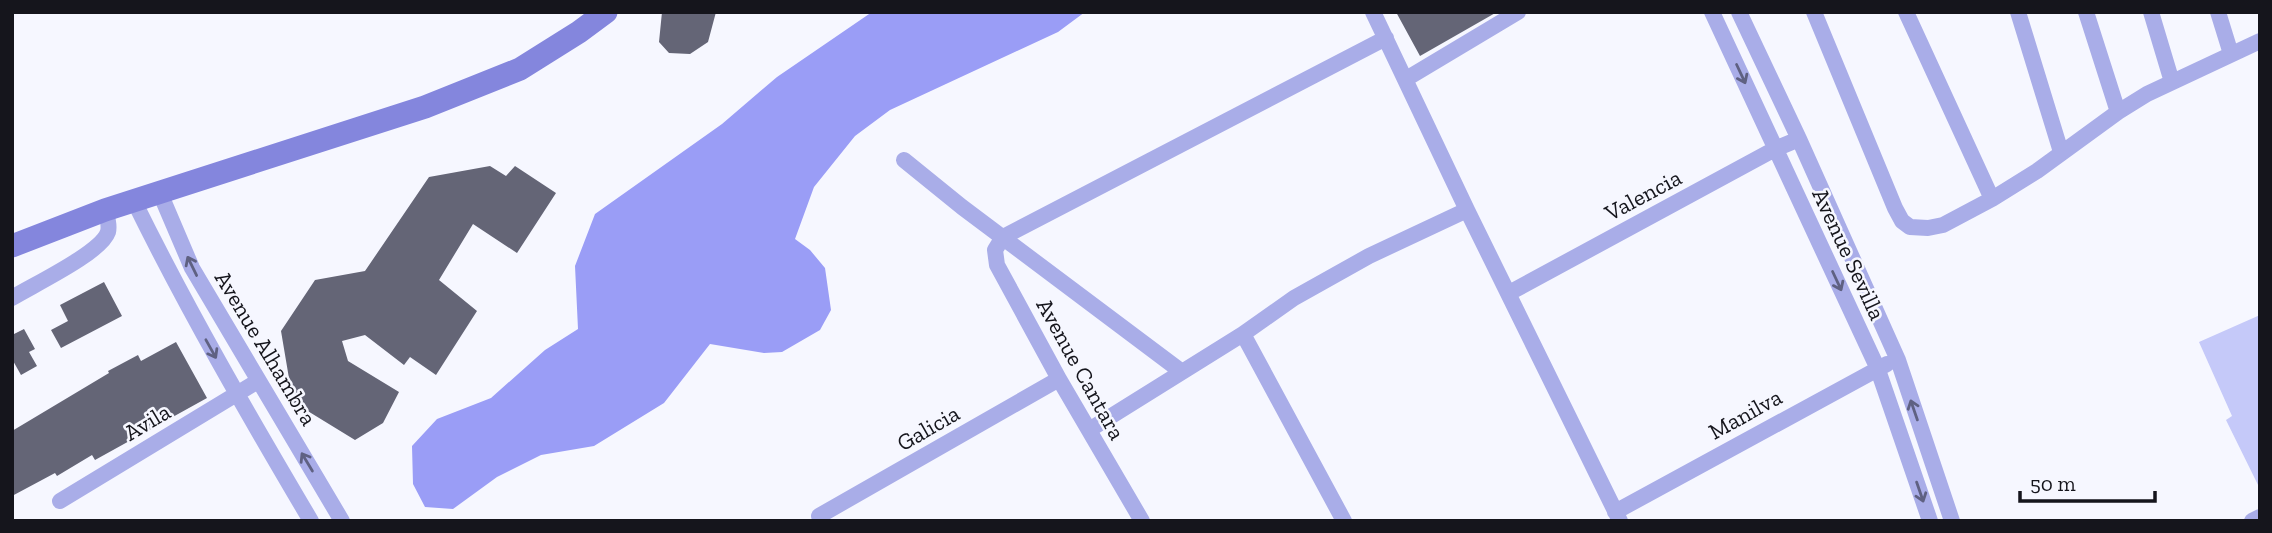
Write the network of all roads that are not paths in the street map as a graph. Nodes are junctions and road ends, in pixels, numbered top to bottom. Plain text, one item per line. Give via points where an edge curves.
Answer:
1 (606, 12) edge
2 (1373, 12) edge
3 (1518, 12) edge
4 (1712, 12) edge
5 (1738, 12) edge
6 (1814, 12) edge
7 (1906, 12) edge
8 (2018, 12) edge
9 (2086, 12) edge
10 (2151, 12) edge
11 (2218, 12) edge
12 (1386, 38) junction
13 (2260, 41) edge
14 (2231, 54) junction
15 (1406, 79) junction
16 (2172, 82) junction
17 (2118, 112) junction
18 (1799, 139) junction
19 (1775, 149) junction
20 (2061, 152) junction
21 (904, 160) dead end
22 (160, 193) junction
23 (1992, 199) junction
24 (134, 201) junction
25 (105, 210) junction
26 (1467, 210) junction
27 (1003, 237) junction
28 (12, 246) edge
29 (1509, 293) junction
30 (12, 298) edge
31 (1243, 334) junction
32 (1898, 360) junction
33 (1877, 367) junction
34 (1182, 372) junction
35 (1059, 379) junction
36 (258, 381) junction
37 (236, 395) junction
38 (1089, 430) junction
39 (60, 501) dead end
40 (819, 516) dead end
41 (1618, 516) edge
42 (2260, 517) edge
43 (312, 521) edge
44 (342, 521) edge
45 (1142, 521) edge
46 (1344, 521) edge
47 (1930, 521) edge
48 (1952, 521) edge
49 (2252, 521) edge

1 - 22 street via 520,69 425,107
2 - 12 street
3 - 15 street
4 -> 19 street, Avenue Sevilla
5 - 18 street, Avenue Sevilla
6 - 23 street via 1902,221 1917,229 1943,225
7 - 23 street
8 - 20 street
9 - 17 street
10 - 16 street
11 - 14 street
12 - 15 street
12 - 27 street
13 - 14 street
14 - 16 street
15 - 26 street
16 - 17 street
17 - 20 street
18 - 19 street, Valencia
18 - 32 street, Avenue Sevilla
19 - 29 street, Valencia
19 -> 33 street, Avenue Sevilla
20 - 23 street
21 - 27 street
22 - 24 street
36 -> 22 street, Avenue Alhambra via 192,268
24 - 25 street
24 -> 37 street, Avenue Alhambra
25 - 28 street
25 - 30 street via 107,235 93,251
26 - 29 street
26 - 31 street via 1369,256 1294,298
27 - 34 street
27 - 35 street, Avenue Cantara via 995,250 998,265
29 - 41 street
31 - 34 street
31 - 46 street
32 - 33 street, Manilva
48 -> 32 street, Avenue Sevilla
33 - 41 street, Manilva
33 -> 47 street, Avenue Sevilla
34 - 38 street
35 - 38 street, Avenue Cantara
35 - 40 street, Galicia
36 - 37 street, Avila
44 -> 36 street, Avenue Alhambra
37 - 39 street, Avila
37 - 43 street, Avenue Alhambra
38 - 45 street, Avenue Cantara
42 - 49 street

